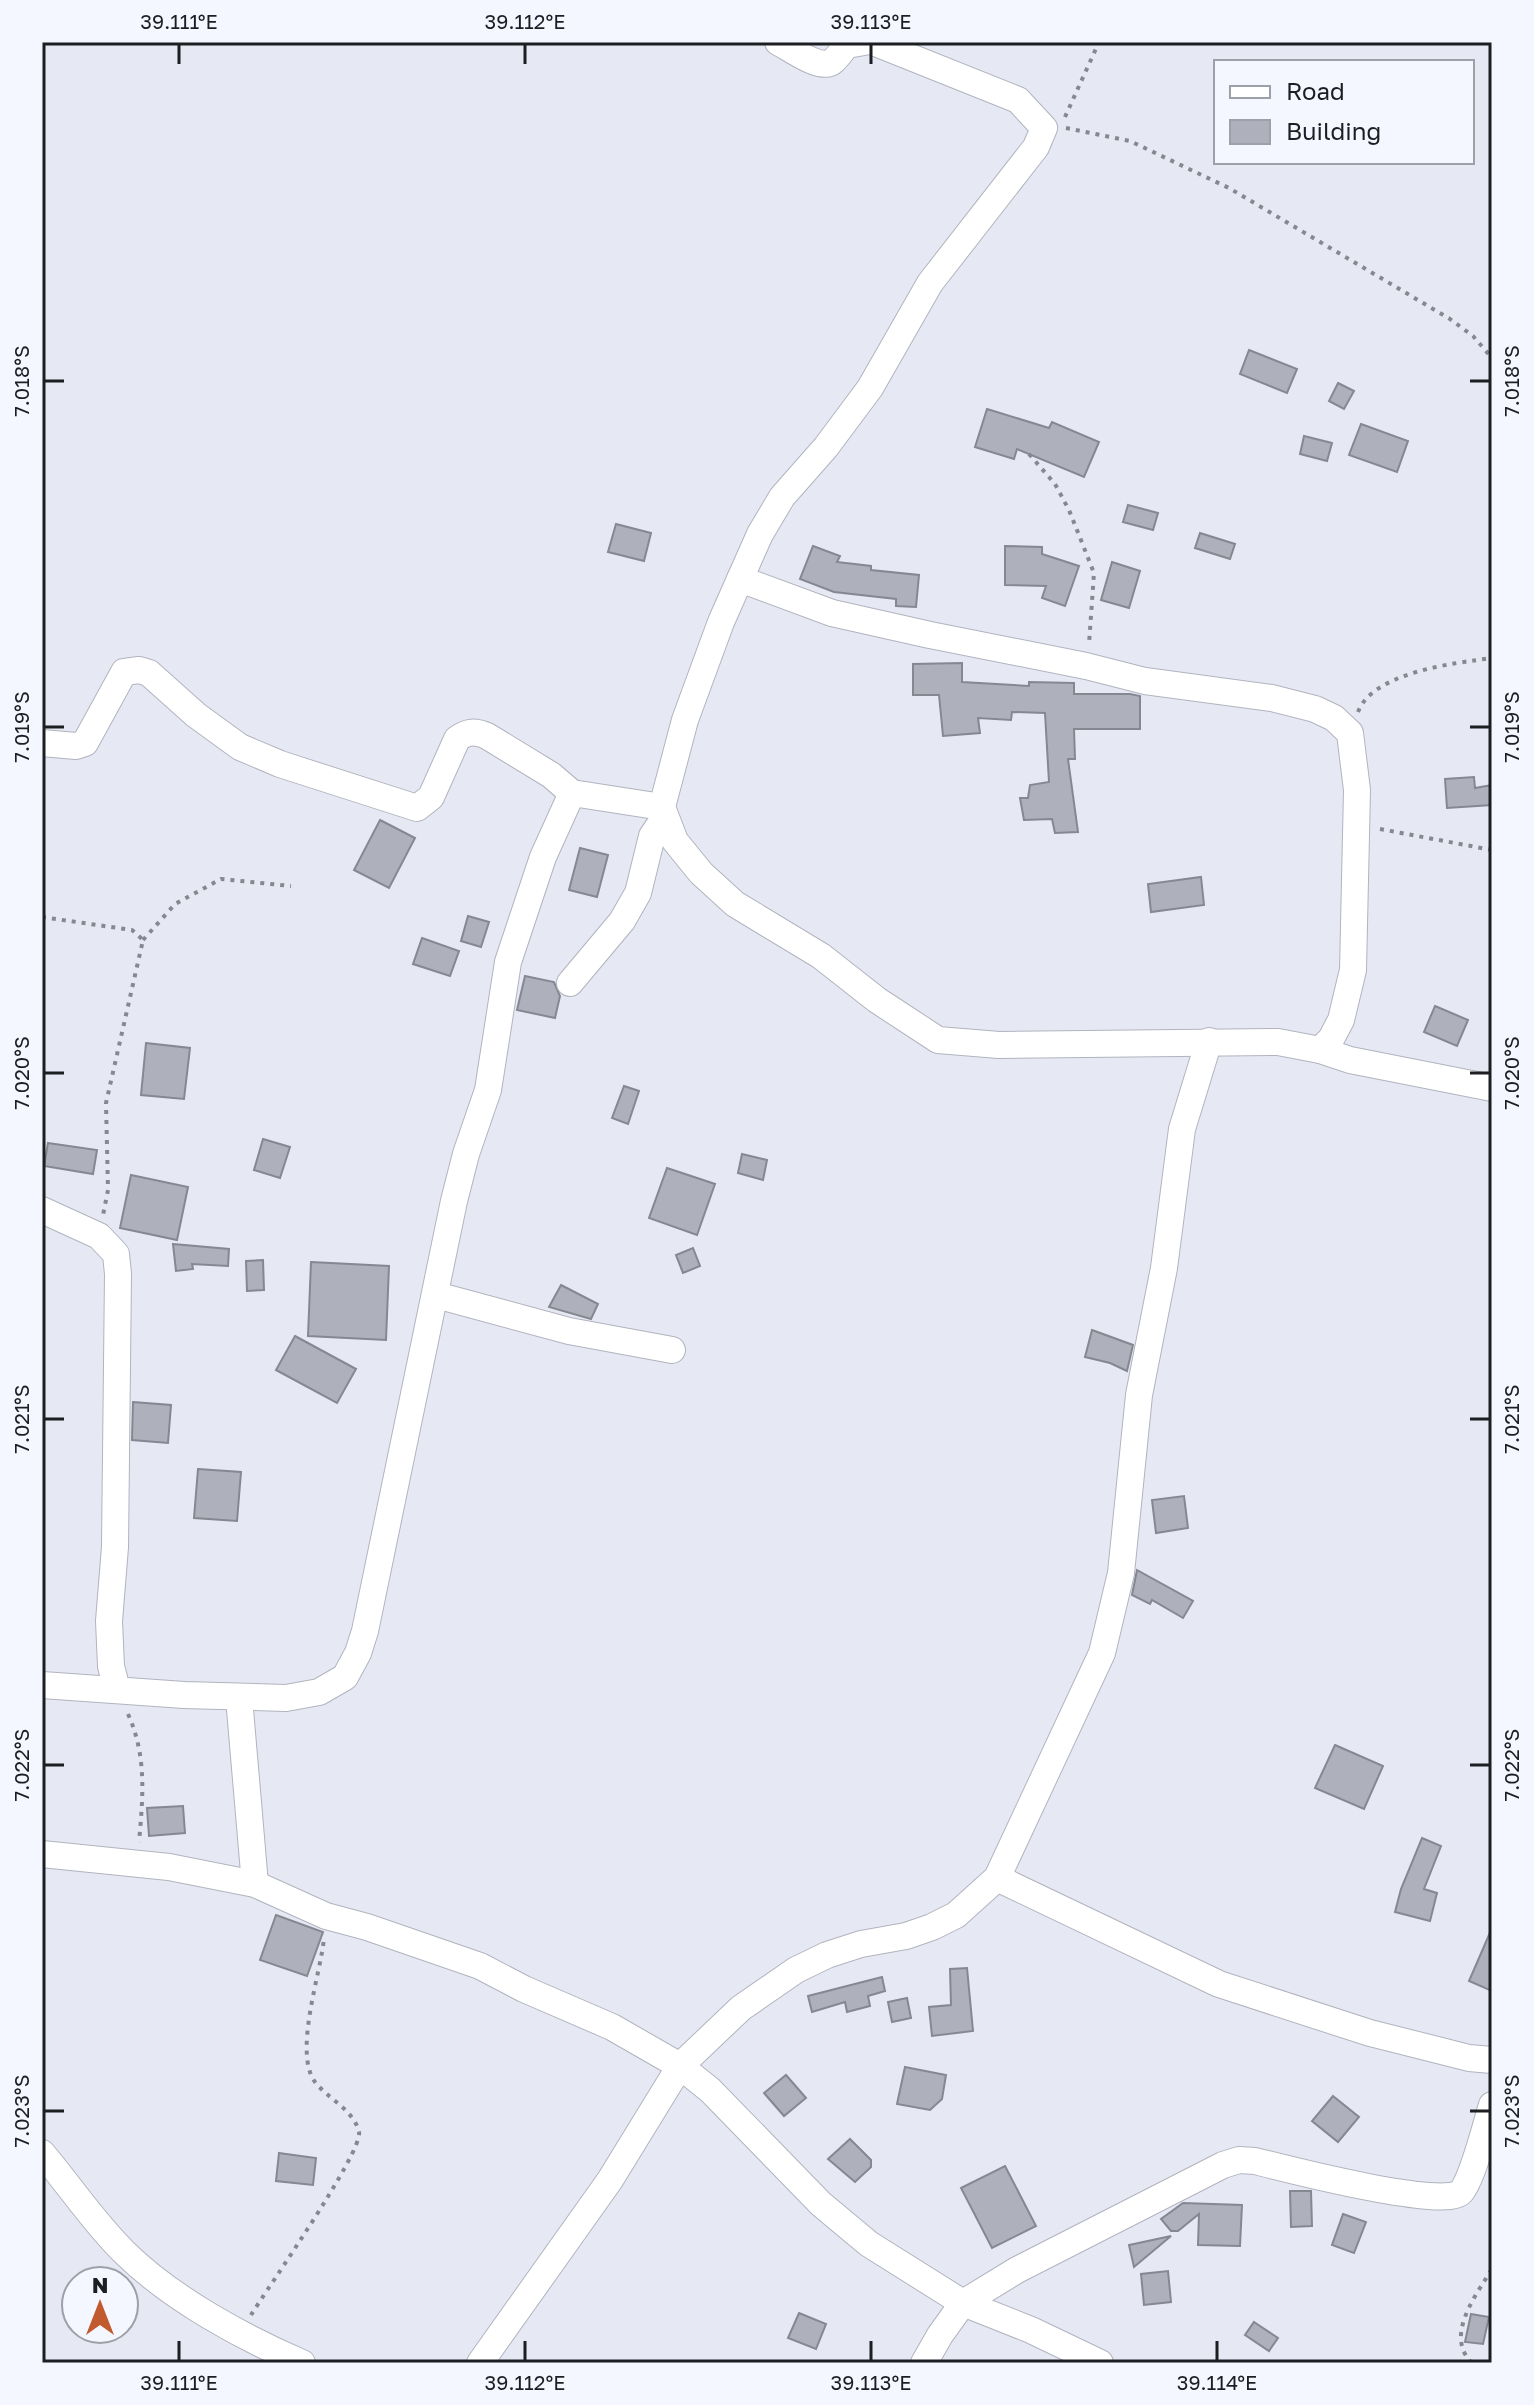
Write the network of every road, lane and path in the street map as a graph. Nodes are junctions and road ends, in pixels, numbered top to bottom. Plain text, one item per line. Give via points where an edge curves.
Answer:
1 (778, 42) edge
2 (864, 42) edge
3 (873, 42) edge
4 (1099, 42) edge
5 (1492, 358) edge
6 (1029, 454) dead end
7 (740, 579) junction
8 (1492, 658) edge
9 (1086, 666) junction
10 (1350, 733) junction
11 (42, 743) edge
12 (572, 793) junction
13 (664, 812) junction
14 (1357, 827) junction
15 (1492, 850) edge
16 (291, 886) dead end
17 (42, 917) edge
18 (143, 940) junction
19 (570, 983) dead end
20 (1209, 1041) junction
21 (1320, 1050) junction
22 (1492, 1088) edge
23 (42, 1210) edge
24 (99, 1236) junction
25 (436, 1295) junction
26 (672, 1350) dead end
27 (42, 1685) edge
28 (117, 1690) junction
29 (239, 1698) junction
30 (42, 1854) edge
31 (136, 1863) junction
32 (997, 1878) junction
33 (255, 1884) junction
34 (326, 1916) junction
35 (1492, 2060) edge
36 (680, 2066) junction
37 (1492, 2105) edge
38 (42, 2153) edge
39 (1492, 2269) edge
40 (963, 2303) junction
41 (239, 2334) junction
42 (302, 2363) edge
43 (480, 2363) edge
44 (924, 2363) edge
45 (1100, 2363) edge
46 (1472, 2363) edge

1 - 2 street via 825,65 847,45
3 - 7 street via 1018,100 1044,128 1036,147 930,283 870,388 782,497
4 - 5 path via 1061,127 1130,141 1229,188 1450,319
6 - 9 path via 1055,484 1094,573
7 - 9 street via 832,613
7 - 13 street via 685,720
8 - 10 path via 1389,682 1361,705
9 - 10 street via 1145,681 1272,698 1334,718
10 - 14 street
11 - 12 street via 85,743 124,672 139,670 240,747 404,805 417,808 431,797 457,739 476,732
12 - 13 street
12 - 25 street via 543,857 508,962 488,1090 466,1154
13 - 19 street via 652,836 638,893
13 - 20 street via 675,841 735,904 821,956 938,1040 999,1045
14 - 15 path
14 - 21 street via 1353,970 1341,1020
16 - 18 path via 221,879 175,904
17 - 18 path via 132,930
18 - 24 path via 106,1103 108,1190
20 - 21 street via 1278,1042
20 - 32 street via 1182,1129 1164,1268 1139,1395 1121,1573 1102,1653
21 - 22 street
23 - 24 street
24 - 28 street via 116,1254 118,1274 115,1547 109,1621
25 - 26 street via 569,1331
25 - 29 street via 358,1653 345,1677 319,1692
27 - 28 street
28 - 29 street
28 - 31 path via 140,1748 144,1790
29 - 33 street
30 - 31 street
31 - 33 street
32 - 35 street via 1219,1984 1370,2033
32 - 36 street via 956,1915 932,1927 861,1944 796,1970 741,2008
33 - 34 street
34 - 36 street via 480,1966 612,2027
34 - 41 path via 310,2001 307,2056 315,2082 353,2121 359,2137 343,2171
36 - 40 street via 821,2204 857,2234
36 - 43 street via 610,2180
37 - 40 street via 1456,2196 1415,2196 1239,2160 1208,2171
38 - 41 street via 126,2253
39 - 46 path via 1461,2333 1463,2353
40 - 44 street
40 - 45 street
41 - 42 street

